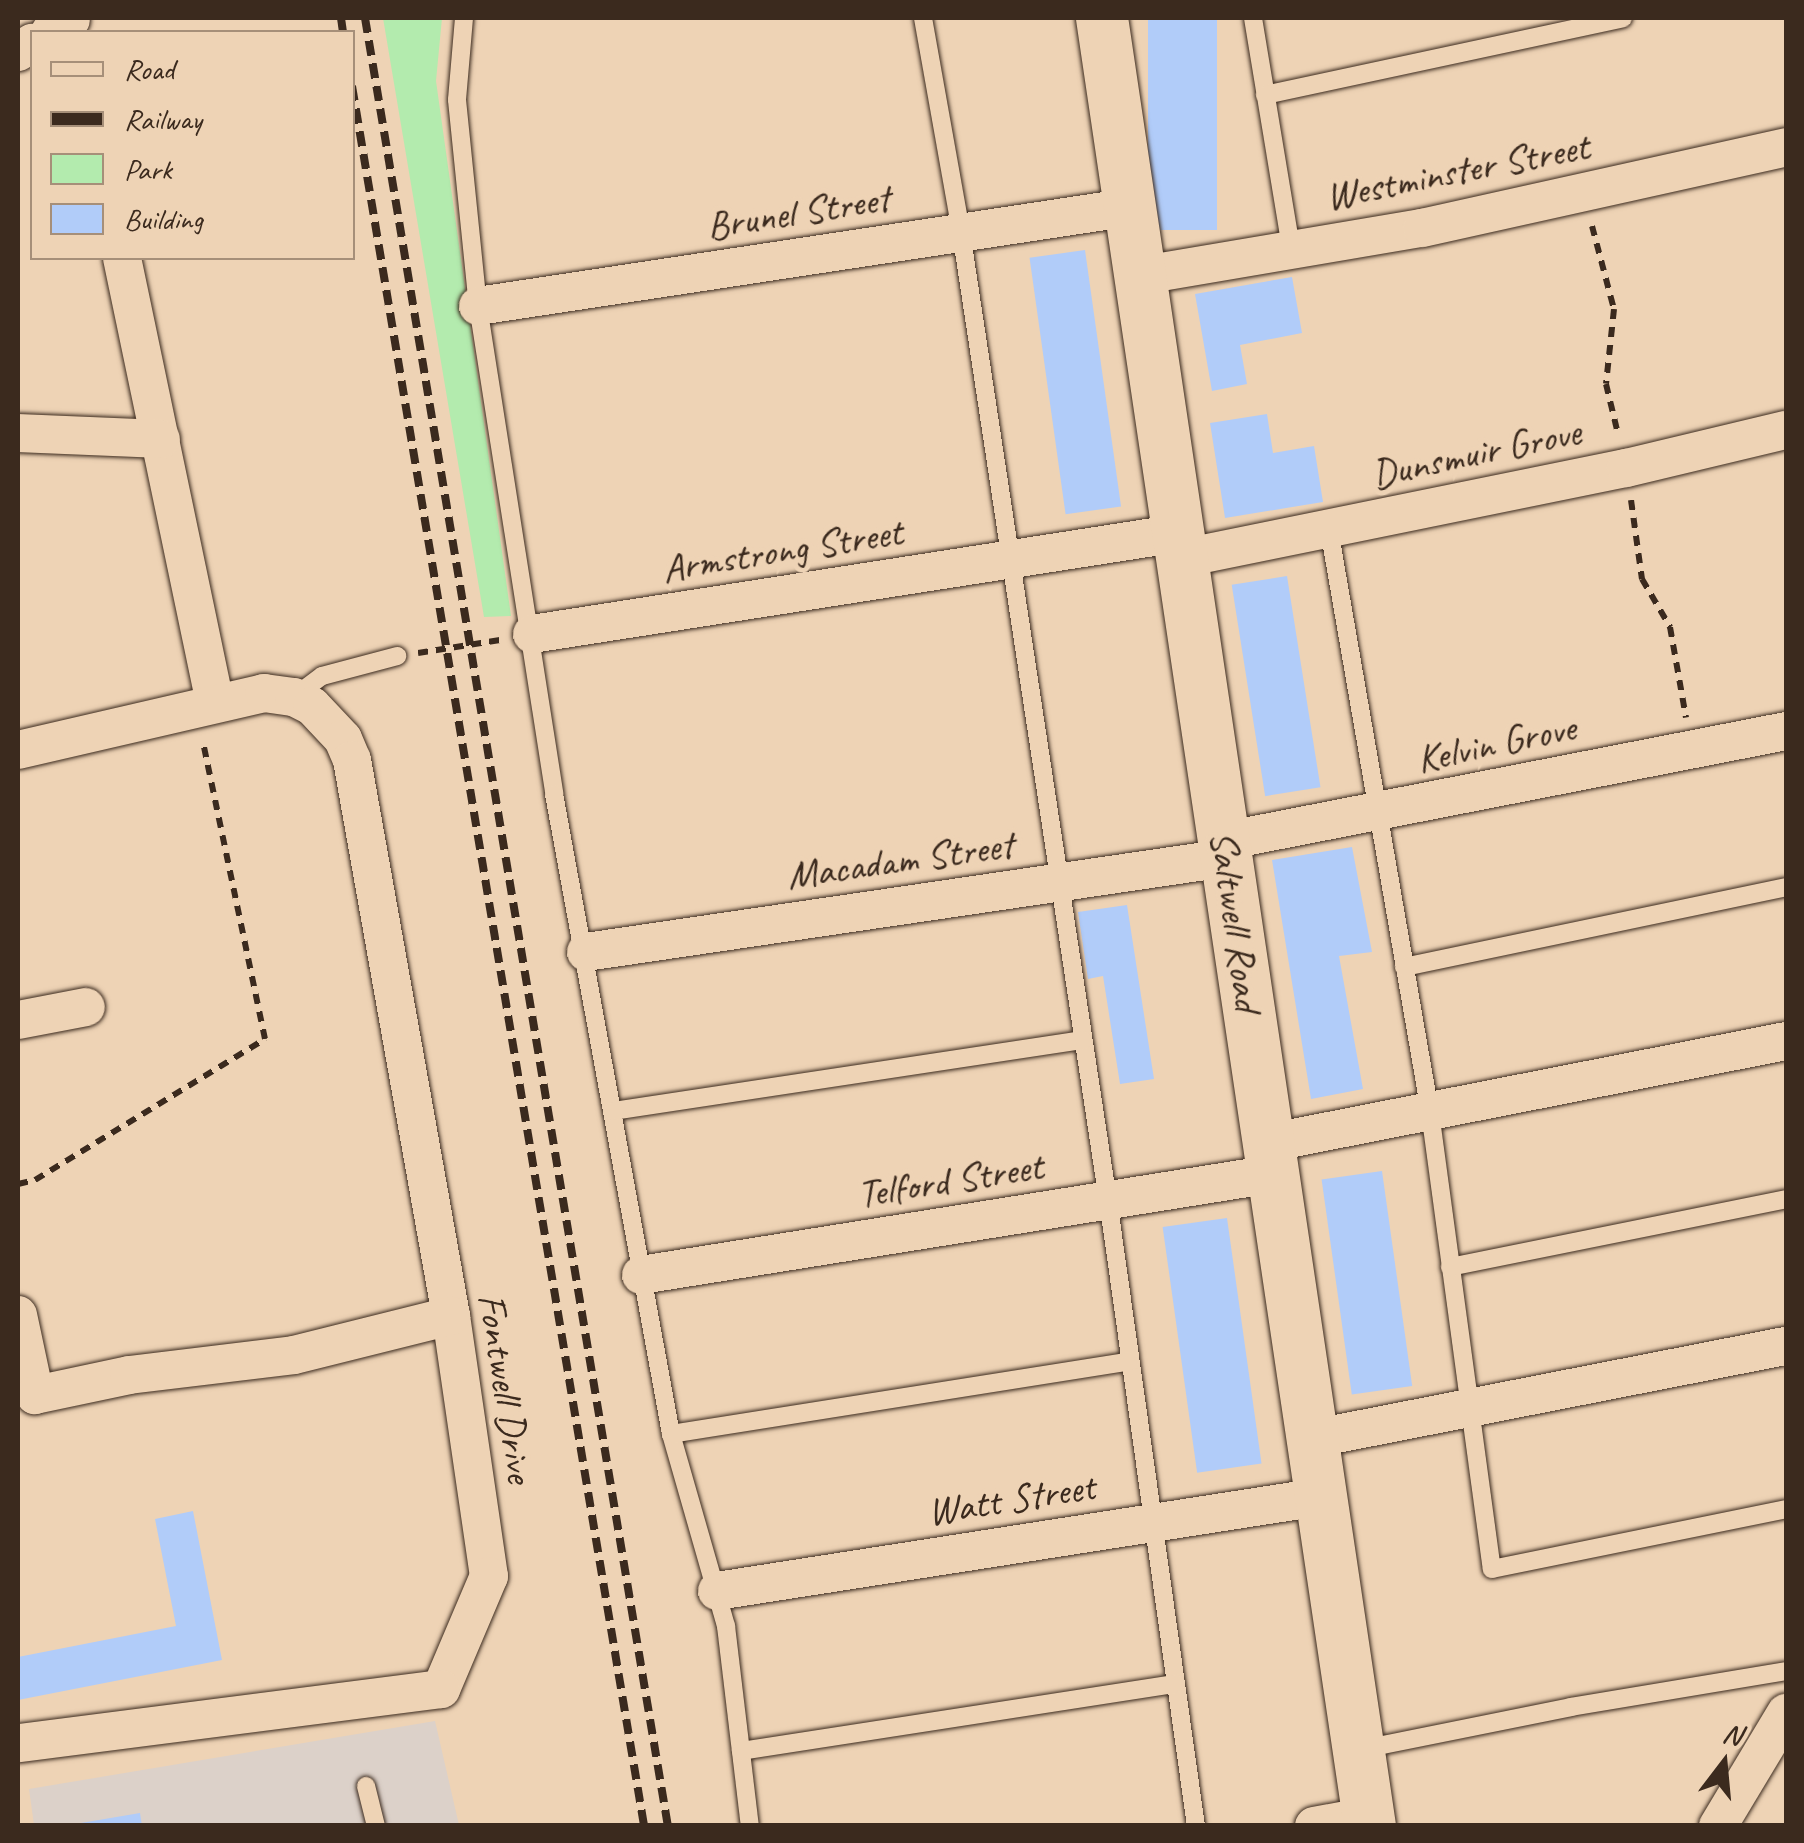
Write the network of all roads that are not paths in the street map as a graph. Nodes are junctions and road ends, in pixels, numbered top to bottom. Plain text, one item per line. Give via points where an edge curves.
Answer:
1 (464, 18) edge
2 (923, 18) edge
3 (1102, 18) edge
4 (1253, 18) edge
5 (1623, 18) edge
6 (1265, 95) junction
7 (1786, 148) edge
8 (1132, 207) junction
9 (961, 232) junction
10 (1292, 248) junction
11 (122, 260) edge
12 (1143, 275) junction
13 (478, 306) junction
14 (1786, 430) edge
15 (18, 434) edge
16 (161, 439) junction
17 (1329, 530) junction
18 (1181, 546) junction
19 (1009, 561) junction
20 (532, 634) junction
21 (398, 656) road end
22 (294, 697) junction
23 (205, 705) junction
24 (1786, 730) edge
25 (18, 750) edge
26 (1378, 813) junction
27 (1225, 849) junction
28 (1058, 882) junction
29 (1786, 887) edge
30 (586, 952) junction
31 (1404, 967) junction
32 (86, 1007) dead end
33 (18, 1020) edge
34 (1083, 1040) junction
35 (1786, 1041) edge
36 (613, 1112) junction
37 (1430, 1112) junction
38 (1270, 1159) junction
39 (1786, 1199) edge
40 (1108, 1200) junction
41 (1450, 1266) junction
42 (641, 1275) junction
43 (18, 1315) edge
44 (450, 1316) junction
45 (1786, 1346) edge
46 (1130, 1361) junction
47 (1469, 1408) junction
48 (672, 1434) junction
49 (1311, 1439) junction
50 (1319, 1497) junction
51 (1786, 1509) edge
52 (1153, 1523) junction
53 (717, 1591) junction
54 (1786, 1671) edge
55 (1176, 1684) junction
56 (1786, 1712) edge
57 (18, 1743) edge
58 (1358, 1750) junction
59 (742, 1751) junction
60 (366, 1786) dead end
61 (1369, 1821) edge
62 (376, 1826) edge
63 (750, 1826) edge
64 (1196, 1826) edge
65 (1314, 1826) edge
66 (1718, 1826) edge

1 - 13 lane via 457,100
2 - 9 lane
3 - 8 street, Saltwell Road
4 - 6 lane
5 - 6 lane
6 - 10 lane
7 - 10 street, Westminster Street via 1422,228
8 - 9 street, Brunel Street
8 - 12 street, Saltwell Road
9 - 13 street, Brunel Street
9 - 19 lane
10 - 12 street, Westminster Street
11 - 16 street
12 - 18 street, Saltwell Road
13 - 20 lane
14 - 17 street, Dunsmuir Grove
15 - 16 street
16 - 23 street
17 - 18 street, Dunsmuir Grove
17 - 26 lane
18 - 19 street, Armstrong Street
18 - 27 street, Saltwell Road
19 - 20 street, Armstrong Street
19 - 28 lane
20 - 30 lane via 554,794
21 - 22 lane via 322,676
22 - 23 street via 264,693
22 - 44 street, Fontwell Drive via 326,718 352,760
23 - 25 street
24 - 26 street, Kelvin Grove
26 - 27 street, Kelvin Grove
26 - 31 lane
27 - 28 street, Macadam Street
27 - 38 street, Saltwell Road
28 - 30 street, Macadam Street
28 - 34 lane
29 - 31 lane
30 - 36 lane
31 - 37 lane
32 - 33 street
34 - 36 lane
34 - 40 lane
35 - 37 street, Telford Street
36 - 42 lane
37 - 38 street, Telford Street
37 - 41 lane
38 - 40 street, Telford Street
38 - 49 street, Saltwell Road
39 - 41 lane
40 - 42 street, Telford Street
40 - 46 lane
41 - 47 lane
42 - 48 lane
43 - 44 street via 34,1395 129,1375 294,1355
44 - 57 street, Fontwell Drive via 489,1576 440,1688
45 - 47 street
46 - 48 lane
46 - 52 lane
47 - 49 street
47 - 51 lane via 1492,1570
48 - 53 lane
49 - 50 street, Saltwell Road
50 - 52 street, Watt Street
50 - 58 street, Saltwell Road
52 - 53 street, Watt Street
52 - 55 lane
53 - 59 lane
54 - 58 lane
55 - 59 lane
55 - 64 lane
56 - 66 street
58 - 61 street, Saltwell Road
59 - 63 lane
60 - 62 lane
61 - 65 street

